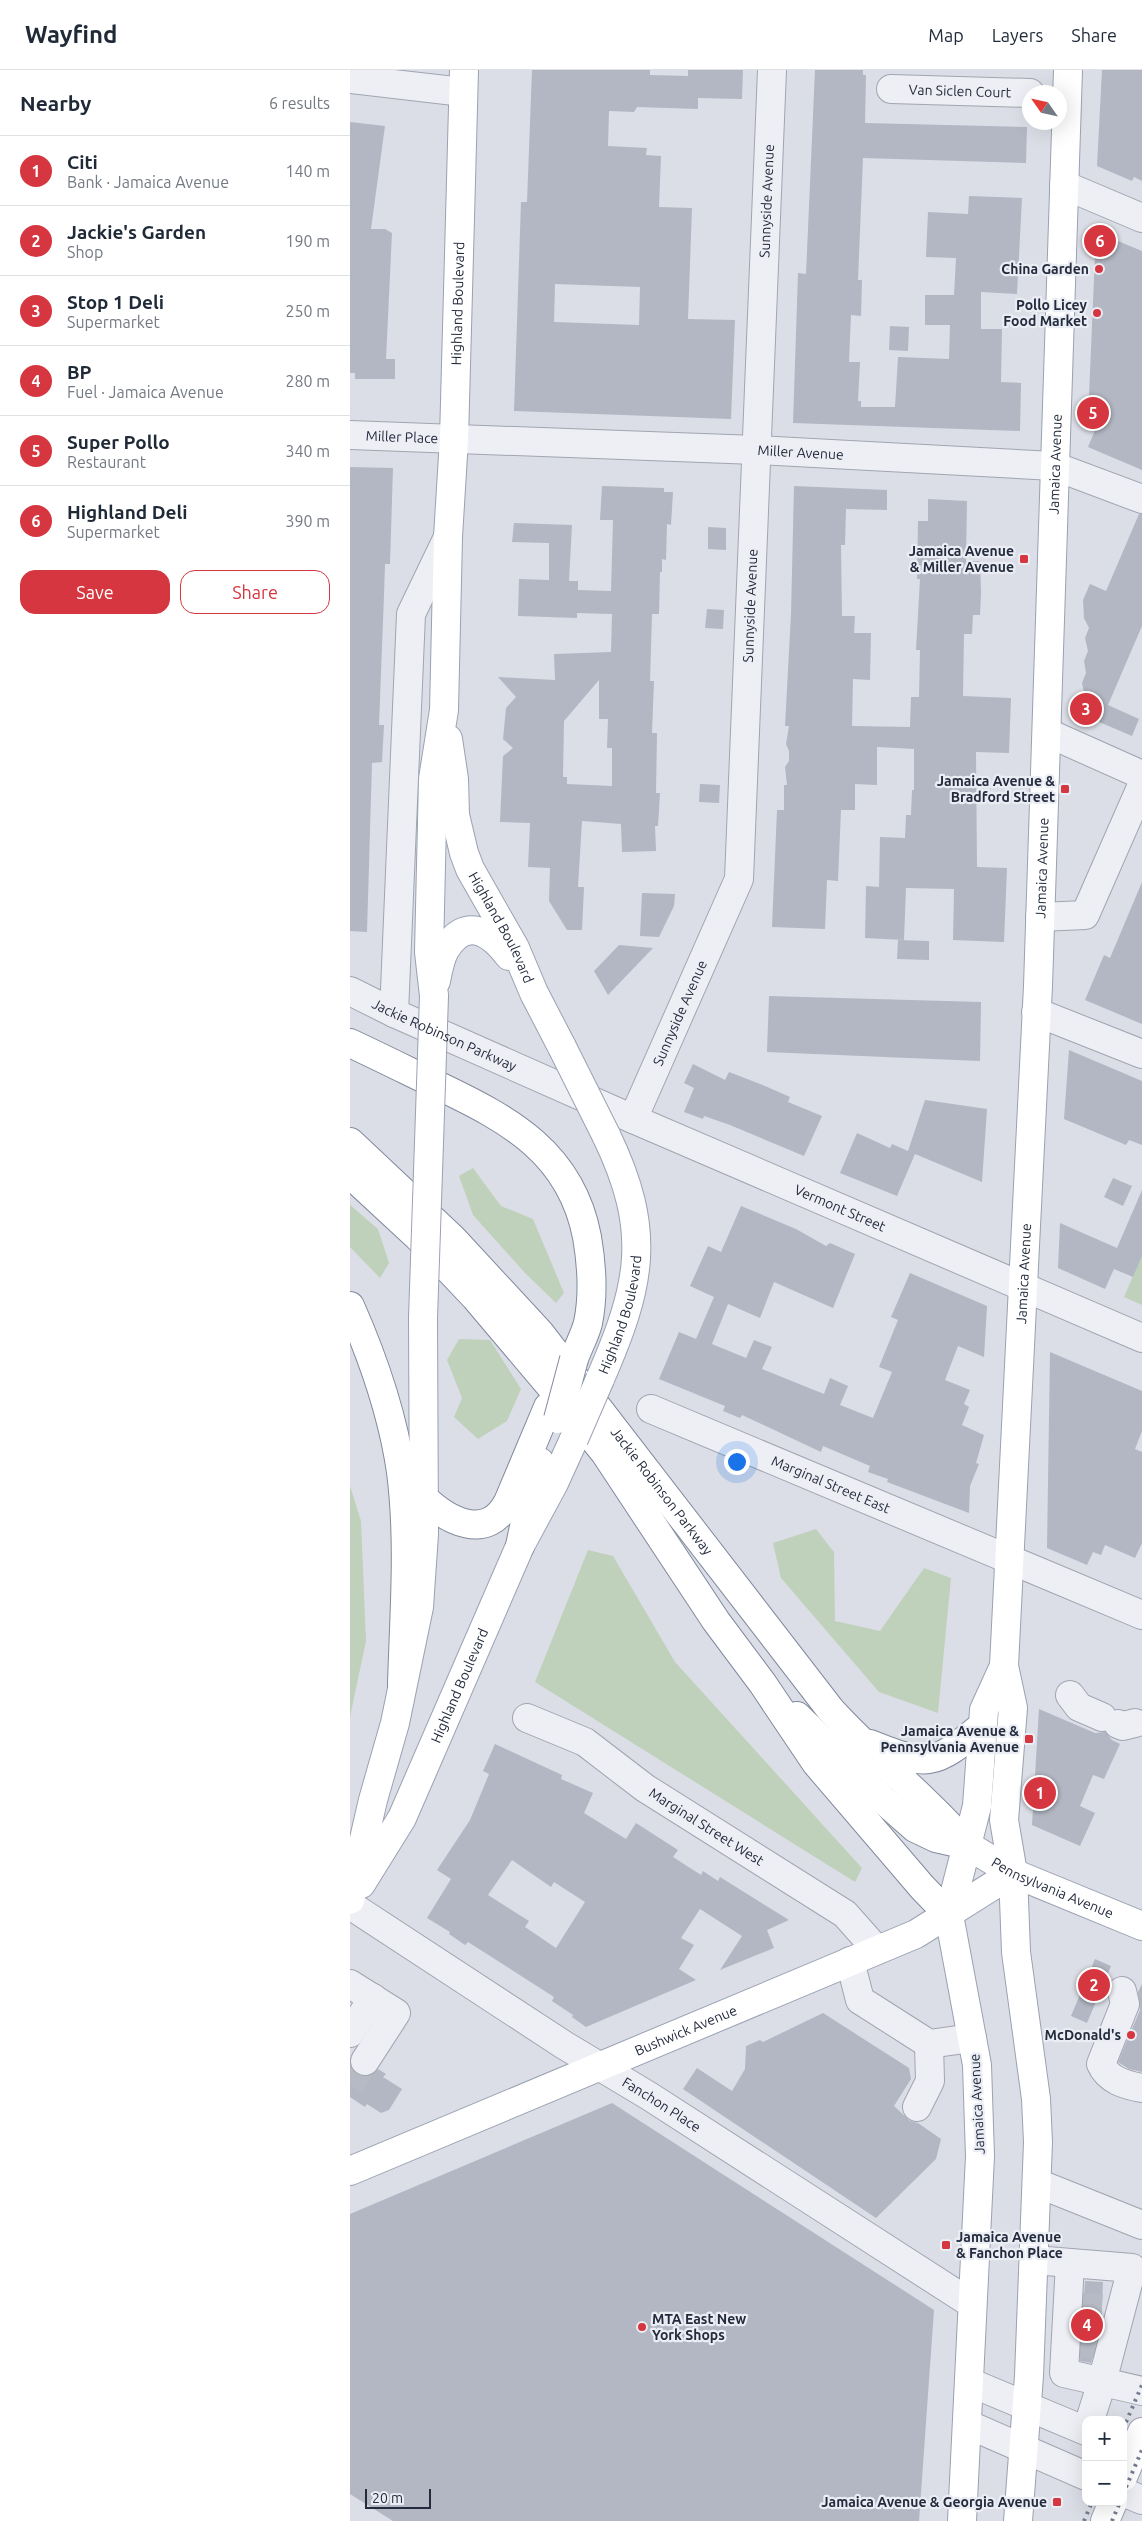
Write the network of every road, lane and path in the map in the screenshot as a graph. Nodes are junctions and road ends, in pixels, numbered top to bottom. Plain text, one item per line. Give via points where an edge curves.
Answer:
1 (772, 70) edge
2 (350, 80) edge
3 (463, 81) edge
4 (891, 89) dead end
5 (1022, 93) edge
6 (1065, 130) edge
7 (1064, 185) junction
8 (1142, 218) edge
9 (350, 436) edge
10 (454, 439) junction
11 (756, 450) junction
12 (1054, 466) junction
13 (1142, 499) edge
14 (448, 537) junction
15 (444, 710) junction
16 (1048, 733) junction
17 (1142, 775) edge
18 (1142, 786) edge
19 (1040, 917) junction
20 (350, 991) edge
21 (434, 991) junction
22 (534, 993) junction
23 (1036, 1012) junction
24 (394, 1013) junction
25 (350, 1043) edge
26 (1142, 1054) edge
27 (539, 1077) joint
28 (633, 1119) junction
29 (350, 1142) edge
30 (350, 1174) edge
31 (1024, 1288) junction
32 (350, 1306) edge
33 (1142, 1338) edge
34 (651, 1409) dead end
35 (537, 1475) junction
36 (424, 1498) junction
37 (1011, 1560) junction
38 (1142, 1615) edge
39 (1004, 1666) junction
40 (402, 1684) junction
41 (764, 1684) junction
42 (1070, 1695) dead end
43 (527, 1718) dead end
44 (1119, 1722) dead end
45 (982, 1726) junction
46 (856, 1738) junction
47 (967, 1845) junction
48 (1012, 1873) junction
49 (350, 1902) edge
50 (949, 1914) junction
51 (1142, 1926) edge
52 (877, 1950) junction
53 (850, 1962) junction
54 (356, 1989) edge
55 (1122, 1991) dead end
56 (350, 2033) edge
57 (972, 2038) junction
58 (929, 2044) junction
59 (365, 2061) tunnel mouth
60 (601, 2066) junction
61 (1142, 2088) edge
62 (917, 2107) dead end
63 (350, 2171) edge
64 (1037, 2183) junction
65 (1142, 2225) edge
66 (1034, 2260) junction
67 (1070, 2263) junction
68 (1123, 2299) edge
69 (972, 2304) junction
70 (1070, 2308) junction
71 (1032, 2309) junction
72 (1068, 2349) junction
73 (1030, 2357) junction
74 (969, 2382) junction
75 (1102, 2382) junction
76 (1142, 2391) edge
77 (1027, 2405) junction
78 (1091, 2416) edge
79 (968, 2424) junction
80 (1082, 2429) edge
81 (1133, 2443) edge
82 (1024, 2449) junction
83 (1127, 2463) edge
84 (1082, 2474) edge
85 (1127, 2494) edge
86 (1142, 2500) edge
87 (1111, 2506) edge
88 (962, 2521) edge
89 (1018, 2521) edge
90 (1105, 2521) edge

1 - 11 street, Sunnyside Avenue
2 - 3 street
3 - 10 main road, Highland Boulevard
4 - 5 street, Van Siclen Court
6 - 7 main road, Jamaica Avenue
7 - 8 street
7 - 12 main road, Jamaica Avenue
9 - 10 street, Miller Place
10 - 11 street, Miller Avenue
10 - 14 main road, Highland Boulevard
11 - 12 street, Miller Avenue
11 - 28 street, Sunnyside Avenue via 738,879
12 - 13 street, Miller Avenue
12 - 16 main road, Jamaica Avenue
14 - 15 main road, Highland Boulevard
14 - 24 street, Highland Boulevard via 411,614
15 - 21 main road, Highland Boulevard via 433,779 429,952
15 - 22 main road, Highland Boulevard via 454,779 455,815 464,853 515,948
16 - 17 street
16 - 19 main road, Jamaica Avenue
18 - 19 street via 1085,915
19 - 23 main road, Jamaica Avenue
20 - 24 street, Jackie Robinson Parkway
21 - 22 main road via 449,944 462,932 476,930 496,940 509,954
21 - 36 main road, Highland Boulevard, bridge via 423,1318
22 - 35 main road, Highland Boulevard, bridge via 606,1135 628,1188 636,1233 636,1272 629,1307 618,1337
23 - 26 street
23 - 31 main road, Jamaica Avenue
24 - 27 street, Jackie Robinson Parkway
25 - 35 main road, bridge via 494,1113 524,1133 552,1160 572,1191 584,1224 592,1262 588,1325
27 - 28 street, Vermont Street
28 - 31 street, Vermont Street
29 - 46 main road, Jackie Robinson Parkway via 453,1239 540,1333 759,1619
30 - 41 main road, Jackie Robinson Parkway via 418,1236 568,1407 604,1453 716,1621
31 - 33 street, Vermont Street
31 - 37 main road, Jamaica Avenue
32 - 40 main road via 378,1379 400,1471 406,1558
34 - 37 street, Marginal Street East
35 - 36 main road via 500,1515 474,1525 454,1521
35 - 49 main road, Highland Boulevard via 520,1546 402,1818
36 - 40 main road, Highland Boulevard via 419,1606
37 - 38 street, Marginal Street East
37 - 39 main road, Jamaica Avenue
39 - 45 main road, Jamaica Avenue via 984,1710
39 - 48 main road, Jamaica Avenue via 1013,1708 1004,1820
40 - 49 main road, Highland Boulevard
41 - 47 main road via 908,1822 936,1838
41 - 50 main road via 816,1763
42 - 44 street via 1079,1707
43 - 52 street, Marginal Street West via 585,1742 646,1788 845,1914
45 - 46 main road via 946,1754 925,1760 910,1759
45 - 47 main road, Jamaica Avenue via 977,1806
46 - 47 main road, Jackie Robinson Parkway via 946,1821
47 - 48 main road, Pennsylvania Avenue
47 - 50 main road, Jamaica Avenue
48 - 50 main road, Bushwick Avenue
48 - 51 main road, Pennsylvania Avenue
48 - 64 main road, Jamaica Avenue via 1016,1952 1036,2099
49 - 60 street, Fanchon Place via 547,2034
50 - 52 main road, Bushwick Avenue via 916,1934
50 - 57 main road, Jamaica Avenue
52 - 53 main road, Bushwick Avenue
53 - 58 street via 860,2000
53 - 60 main road, Bushwick Avenue
54 - 56 street
54 - 59 street via 396,2013
55 - 61 street via 1125,2004 1101,2064 1104,2072 1123,2084
57 - 58 street
57 - 69 main road, Jamaica Avenue via 977,2065 980,2156
58 - 62 street via 930,2081
60 - 63 main road, Bushwick Avenue
60 - 69 street, Fanchon Place
64 - 65 street
64 - 66 main road, Jamaica Avenue
66 - 67 street
66 - 71 main road, Jamaica Avenue
67 - 68 street via 1132,2268
67 - 70 street
68 - 75 street via 1106,2345
69 - 74 main road, Jamaica Avenue
70 - 71 street
70 - 72 street
71 - 73 main road, Jamaica Avenue
72 - 73 street
72 - 75 street via 1064,2373
73 - 77 main road, Jamaica Avenue
74 - 77 street
74 - 79 main road, Jamaica Avenue
75 - 76 street
75 - 78 street
77 - 80 street
77 - 82 main road, Jamaica Avenue
79 - 82 street
79 - 88 main road, Jamaica Avenue
81 - 83 main road
82 - 84 street
82 - 89 main road, Jamaica Avenue
85 - 86 street
87 - 90 main road

